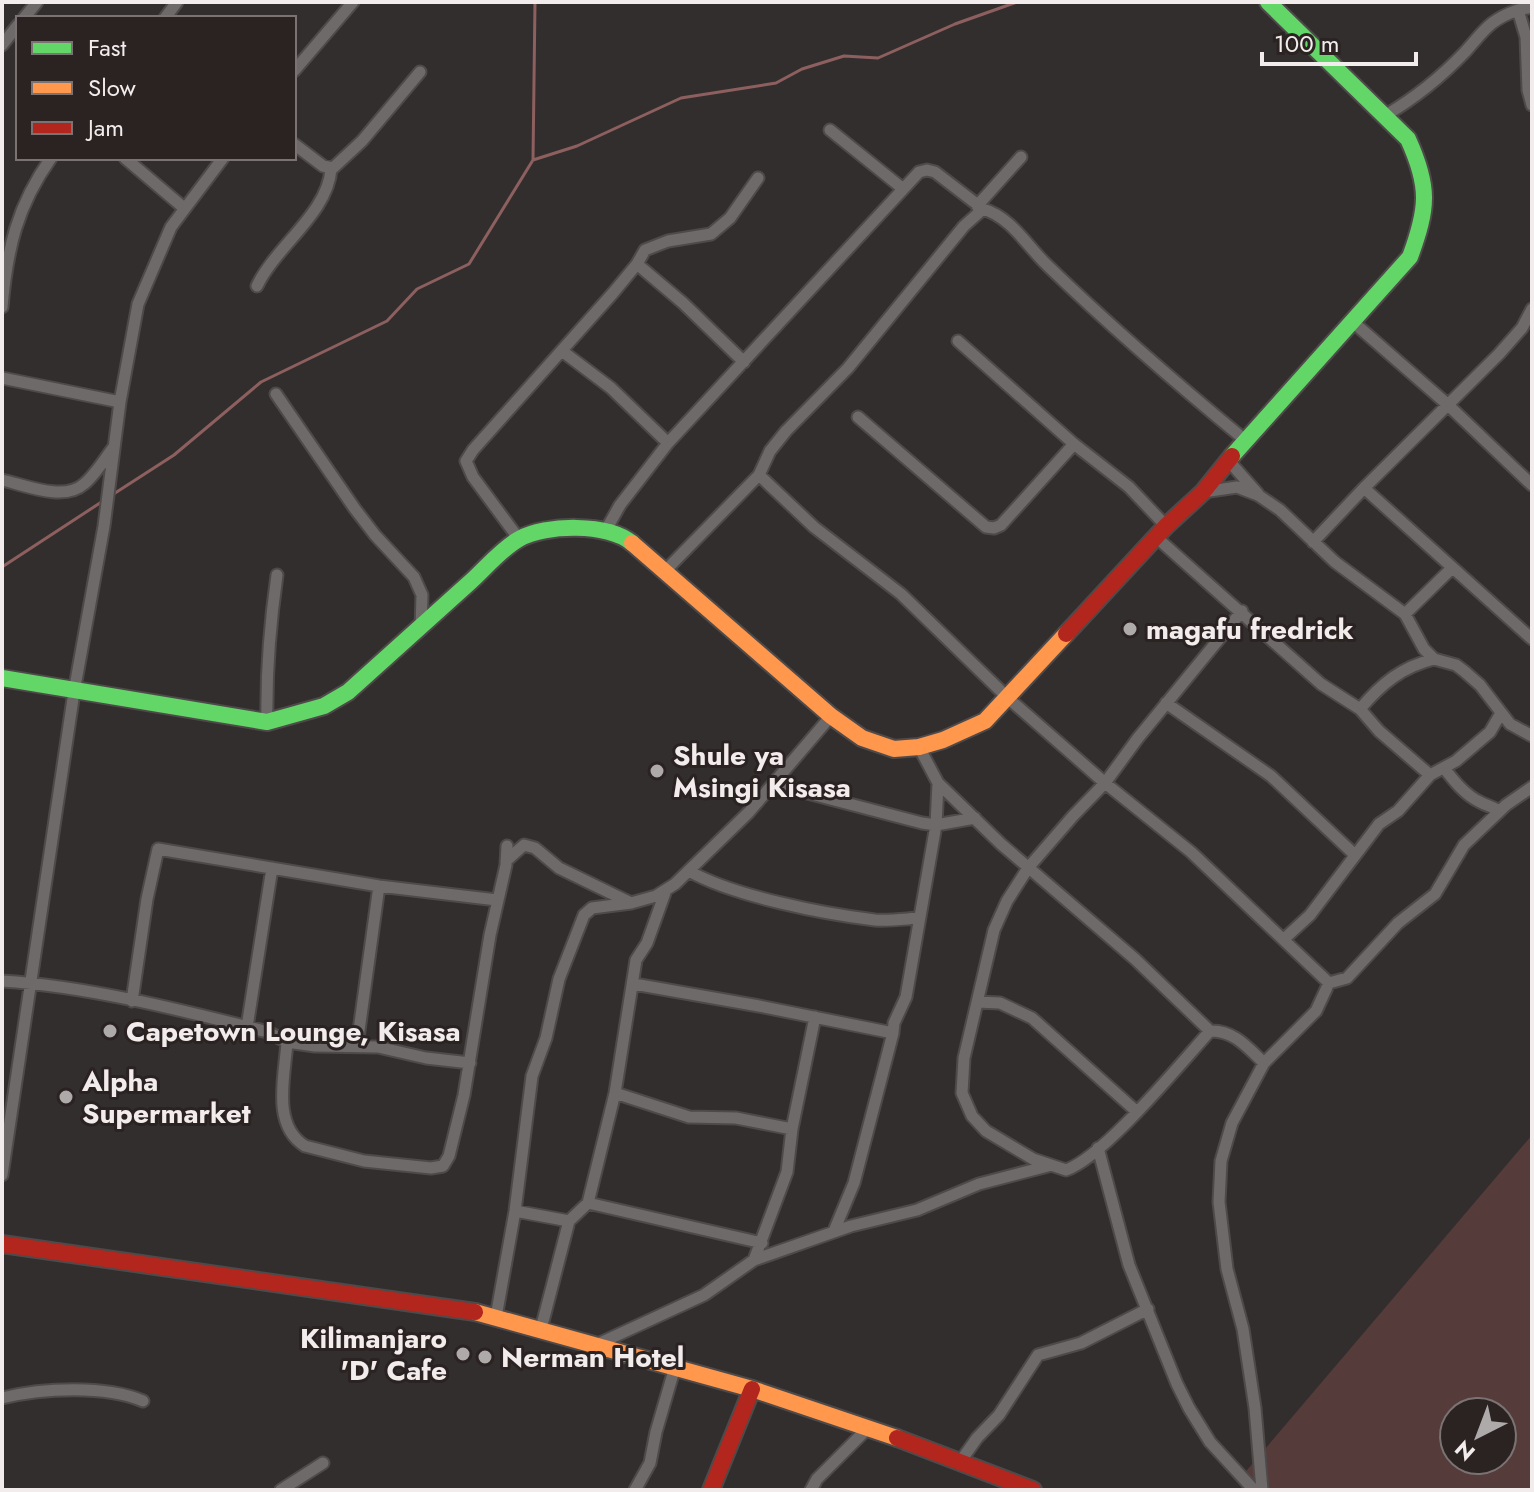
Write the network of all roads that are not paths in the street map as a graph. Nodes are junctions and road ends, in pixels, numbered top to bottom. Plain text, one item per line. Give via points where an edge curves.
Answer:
1 (353, 2) edge
2 (1268, 2) edge
3 (1532, 7) edge
4 (1518, 10) junction
5 (16, 28) edge
6 (2, 45) edge
7 (296, 69) edge
8 (420, 72) dead end
9 (1532, 105) edge
10 (1386, 115) junction
11 (830, 130) dead end
12 (296, 146) edge
13 (1021, 157) dead end
14 (50, 160) edge
15 (127, 160) edge
16 (221, 160) edge
17 (331, 169) junction
18 (758, 178) dead end
19 (902, 188) junction
20 (184, 208) junction
21 (980, 208) junction
22 (637, 264) junction
23 (4, 266) edge
24 (257, 286) dead end
25 (2, 307) edge
26 (1532, 309) edge
27 (1353, 322) junction
28 (958, 341) dead end
29 (562, 351) junction
30 (744, 362) junction
31 (2, 378) edge
32 (276, 394) dead end
33 (120, 402) junction
34 (1447, 404) junction
35 (858, 417) dead end
36 (1245, 440) junction
37 (668, 443) junction
38 (1074, 444) junction
39 (114, 447) junction
40 (1228, 460) junction
41 (759, 475) junction
42 (2, 480) edge
43 (1532, 485) edge
44 (1364, 488) junction
45 (1203, 492) junction
46 (1258, 495) junction
47 (606, 530) junction
48 (1161, 532) junction
49 (519, 539) junction
50 (1313, 542) junction
51 (1451, 569) junction
52 (666, 570) junction
53 (277, 575) dead end
54 (1242, 611) junction
55 (1405, 614) junction
56 (421, 630) junction
57 (1532, 639) edge
58 (1434, 659) junction
59 (2, 678) edge
60 (74, 692) junction
61 (1008, 698) junction
62 (1166, 703) junction
63 (1360, 709) junction
64 (1501, 713) junction
65 (831, 716) junction
66 (267, 722) junction
67 (1532, 736) edge
68 (919, 747) junction
69 (1444, 768) junction
70 (1430, 775) junction
71 (938, 783) junction
72 (1105, 783) junction
73 (773, 784) junction
74 (1532, 787) edge
75 (1499, 811) junction
76 (975, 818) junction
77 (936, 825) junction
78 (507, 846) dead end
79 (1355, 855) junction
80 (506, 861) junction
81 (272, 868) junction
82 (1028, 868) junction
83 (689, 871) junction
84 (379, 886) junction
85 (666, 890) junction
86 (497, 900) junction
87 (631, 903) junction
88 (919, 918) junction
89 (1284, 939) junction
90 (2, 981) edge
91 (32, 982) junction
92 (1329, 983) junction
93 (634, 984) junction
94 (132, 1001) junction
95 (977, 1002) junction
96 (815, 1017) junction
97 (247, 1027) junction
98 (1210, 1031) junction
99 (893, 1033) junction
100 (287, 1042) junction
101 (357, 1045) junction
102 (470, 1063) junction
103 (1264, 1063) junction
104 (615, 1093) junction
105 (1136, 1111) junction
106 (792, 1129) junction
107 (1098, 1148) junction
108 (1048, 1166) junction
109 (2, 1175) edge
110 (588, 1203) junction
111 (515, 1211) junction
112 (569, 1221) junction
113 (834, 1231) junction
114 (762, 1243) junction
115 (4, 1249) edge
116 (754, 1260) junction
117 (1148, 1309) junction
118 (496, 1317) junction
119 (541, 1329) junction
120 (598, 1344) junction
121 (675, 1366) junction
122 (752, 1389) junction
123 (2, 1398) edge
124 (143, 1401) dead end
125 (868, 1427) junction
126 (960, 1462) junction
127 (323, 1463) dead end
128 (281, 1490) edge
129 (635, 1490) edge
130 (711, 1490) edge
131 (811, 1490) edge
132 (1033, 1490) edge
133 (1254, 1490) edge
134 (1262, 1490) edge

1 - 7 street
2 - 10 main road
3 - 4 street
4 - 9 street
4 - 10 street via 1498,16 1411,100
5 - 6 street
8 - 17 street via 357,147
10 - 27 main road via 1408,139 1420,165 1423,221 1410,257
11 - 19 street
12 - 17 street
13 - 21 street
14 - 23 street via 21,208
15 - 20 street
16 - 20 street
17 - 24 street via 320,202
18 - 22 street via 730,218 711,234 658,244 645,250
19 - 21 street via 919,172 935,172
19 - 30 street
20 - 33 street via 138,304
21 - 36 street via 1013,227 1044,263
21 - 41 street via 848,368 786,431
22 - 29 street
22 - 30 street
23 - 25 street
26 - 34 street via 1499,354
27 - 34 street
27 - 36 main road
28 - 38 street
29 - 37 street via 611,388
29 - 49 street via 466,461
30 - 37 street
31 - 33 street
32 - 56 street via 355,509 414,577 422,595
33 - 39 street
34 - 43 street
34 - 44 street
35 - 38 street via 986,527 1001,525
36 - 40 main road
37 - 47 street
38 - 48 street via 1129,487
39 - 42 street via 89,480 73,491
39 - 60 street
40 - 45 main road
40 - 46 street
41 - 52 street
41 - 61 street via 814,527 901,594
44 - 50 street
44 - 51 street
45 - 46 street via 1237,487
45 - 48 main road
46 - 50 street
47 - 49 main road via 550,528
47 - 52 main road via 626,538
48 - 54 street
48 - 61 main road
49 - 56 main road
50 - 55 street
51 - 55 street
51 - 57 street
52 - 65 main road
53 - 66 street via 266,674
54 - 62 street
54 - 63 street via 1321,684
55 - 58 street
56 - 66 main road via 338,699
58 - 63 street via 1404,668
58 - 64 street via 1464,671
59 - 60 main road
60 - 66 main road
60 - 91 street
61 - 68 main road via 985,721
61 - 72 street
62 - 72 street
62 - 79 street via 1271,776
63 - 70 street
64 - 67 street
64 - 69 street via 1490,732
65 - 68 main road via 862,738 894,749
65 - 73 street
68 - 71 street
69 - 70 street
69 - 75 street via 1457,785
70 - 79 street
71 - 76 street
71 - 77 street
72 - 82 street
72 - 89 street via 1191,852
73 - 77 street
73 - 83 street
74 - 75 street
75 - 92 street via 1464,845 1435,894 1398,923 1347,978
76 - 77 street
76 - 82 street
77 - 88 street
78 - 80 street
79 - 89 street via 1310,915
80 - 86 street
80 - 87 street via 524,845 535,848 559,868
81 - 84 street
81 - 94 street via 158,849
81 - 97 street
82 - 95 street via 994,930
82 - 98 street
83 - 85 street
83 - 88 street via 784,903 877,920
84 - 86 street
84 - 101 street
85 - 87 street
85 - 93 street via 636,960
86 - 102 street
87 - 111 street via 592,908 584,915 559,979 528,1094
88 - 99 street via 906,997
89 - 92 street
90 - 91 street
91 - 94 street
91 - 109 street
92 - 103 street via 1316,1011
93 - 96 street
93 - 104 street
94 - 97 street
95 - 105 street via 1000,1003 1032,1018
95 - 108 street via 962,1079 967,1106 986,1131
96 - 99 street
96 - 106 street
97 - 100 street
98 - 103 street via 1231,1034
98 - 105 street
99 - 113 street via 854,1183
100 - 101 street
100 - 102 street via 283,1118 290,1133 305,1146 364,1161 443,1166
101 - 102 street
103 - 134 street via 1232,1123 1221,1161 1219,1202 1255,1408
104 - 106 street via 689,1117 736,1118
104 - 110 street
105 - 107 street
106 - 114 street via 787,1172
107 - 108 street via 1070,1169
107 - 117 street via 1126,1257
108 - 113 street via 979,1184 917,1210
110 - 112 street
110 - 114 street
111 - 112 street
111 - 118 street
112 - 119 street
113 - 116 street
114 - 116 street
115 - 118 main road
116 - 120 street via 704,1295
117 - 126 street via 1081,1343 1038,1355
117 - 133 street via 1189,1408 1210,1442
118 - 119 main road
119 - 120 main road
120 - 121 main road
121 - 122 main road
121 - 129 street via 650,1463
122 - 125 main road
122 - 130 main road
123 - 124 street via 108,1391
125 - 126 main road
125 - 131 street
126 - 132 main road
127 - 128 street

